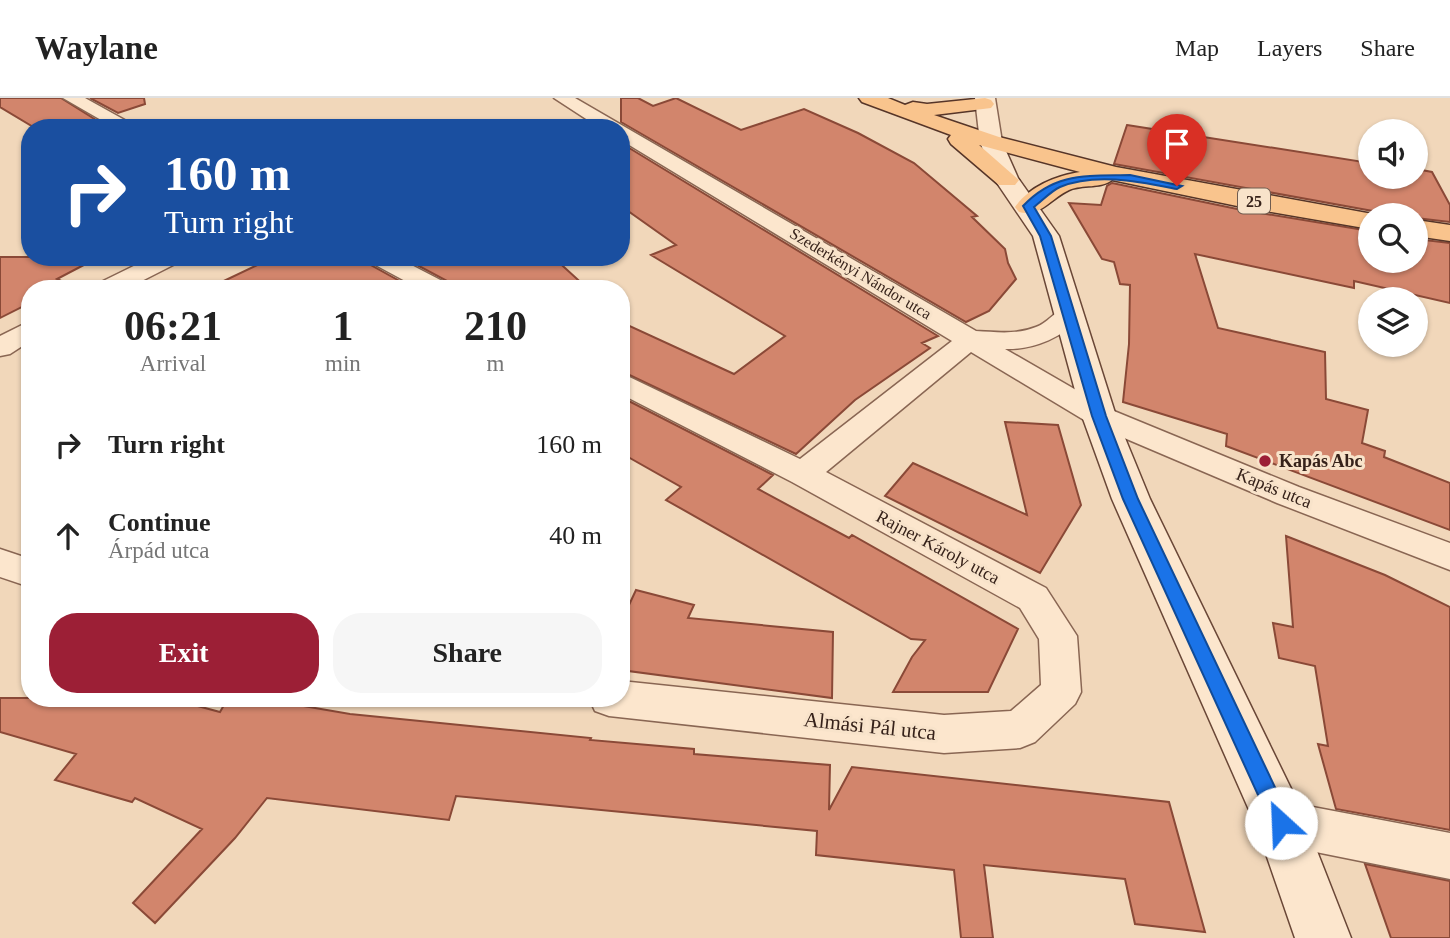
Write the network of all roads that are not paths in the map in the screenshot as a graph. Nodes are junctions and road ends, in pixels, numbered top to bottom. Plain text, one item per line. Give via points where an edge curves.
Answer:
1 (562, 98) edge
2 (81, 99) edge
3 (876, 101) edge
4 (984, 101) edge
5 (115, 119) edge
6 (598, 119) edge
7 (946, 128) junction
8 (630, 137) edge
9 (991, 142) junction
10 (1130, 177) junction
11 (1007, 180) junction
12 (1028, 206) junction
13 (1358, 219) edge
14 (1428, 230) edge
15 (1450, 233) edge
16 (153, 266) edge
17 (395, 266) edge
18 (124, 280) edge
19 (422, 280) edge
20 (1069, 314) junction
21 (21, 335) edge
22 (971, 339) junction
23 (0, 348) edge
24 (630, 387) edge
25 (1099, 416) junction
26 (803, 474) junction
27 (1450, 557) edge
28 (0, 563) edge
29 (21, 570) edge
30 (1058, 636) joint
31 (630, 700) edge
32 (1281, 823) junction
33 (1450, 856) edge
34 (1323, 938) edge

1 - 6 street
2 - 5 street
3 - 4 main road via 927,110
3 - 7 main road, 25
4 - 9 main road
7 - 9 main road, 25
7 - 11 main road
8 - 22 street, Szederkényi Nándor utca
9 - 10 main road, 25
9 - 11 main road
10 - 12 main road via 1066,182
10 - 13 main road, 25
11 - 12 main road
12 - 20 main road via 1046,236
14 - 15 main road
16 - 18 street
17 - 19 street
20 - 22 street via 1048,332 1015,341
20 - 25 main road
21 - 23 street
22 - 25 street, Szederkényi Nándor utca
22 - 26 street
24 - 26 street, Rajner Károly utca
25 - 27 street, Kapás utca
25 - 32 main road via 1131,499
26 - 30 street, Rajner Károly utca via 1033,598
28 - 29 street
30 - 31 street, Almási Pál utca via 1061,692 1020,729 944,734
32 - 33 street
32 - 34 main road

